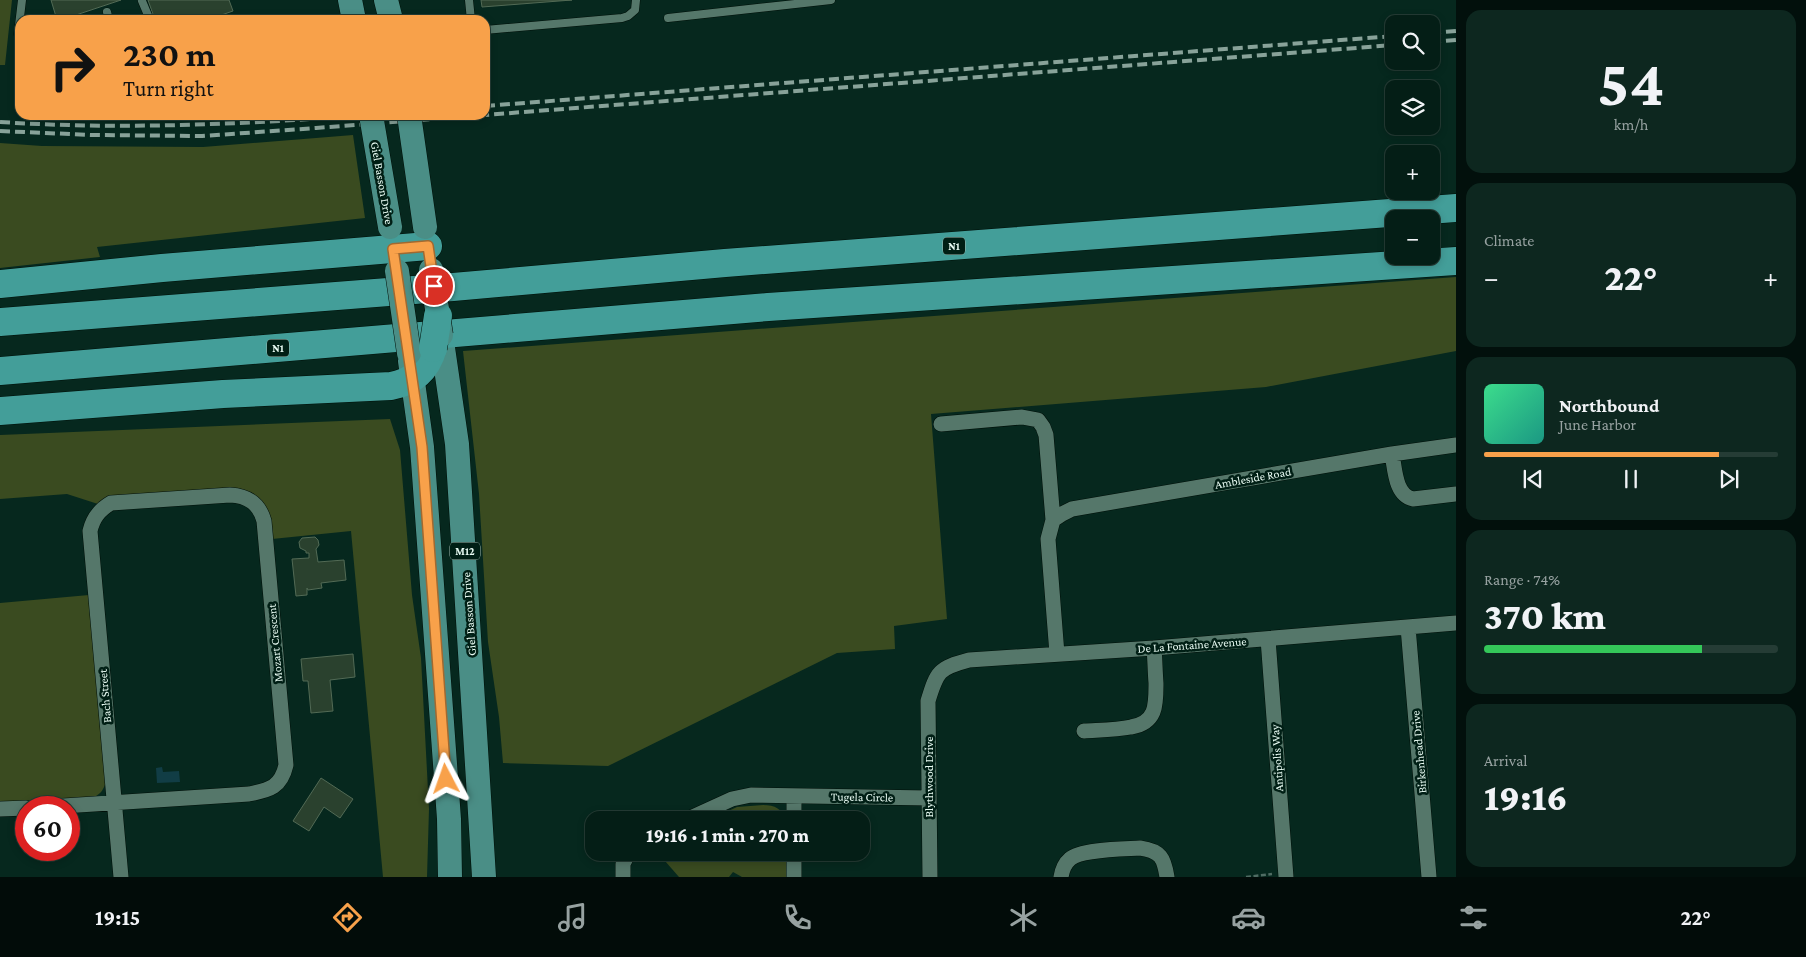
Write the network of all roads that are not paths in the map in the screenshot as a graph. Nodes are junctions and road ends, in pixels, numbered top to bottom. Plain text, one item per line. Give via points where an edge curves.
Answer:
1 (22, 0) edge
2 (350, 0) edge
3 (386, 0) edge
4 (469, 0) edge
5 (636, 0) edge
6 (828, 0) edge
7 (142, 1) dead end
8 (107, 12) dead end
9 (20, 15) edge
10 (108, 15) edge
11 (148, 15) edge
12 (353, 15) edge
13 (390, 15) edge
14 (470, 15) edge
15 (668, 18) dead end
16 (490, 30) edge
17 (372, 120) edge
18 (410, 120) edge
19 (1456, 208) edge
20 (428, 248) junction
21 (393, 249) junction
22 (1456, 261) edge
23 (0, 284) edge
24 (438, 316) joint
25 (0, 322) edge
26 (424, 357) junction
27 (0, 371) edge
28 (0, 411) edge
29 (941, 424) dead end
30 (1456, 445) edge
31 (1392, 454) junction
32 (1456, 494) edge
33 (96, 516) joint
34 (1053, 520) junction
35 (1456, 624) edge
36 (1408, 627) junction
37 (1268, 639) junction
38 (1154, 648) junction
39 (1057, 654) junction
40 (935, 679) joint
41 (1084, 731) dead end
42 (794, 796) junction
43 (929, 798) junction
44 (114, 802) junction
45 (80, 804) edge
46 (15, 809) edge
47 (0, 810) edge
48 (706, 811) edge
49 (794, 811) edge
50 (624, 861) edge
51 (794, 861) edge
52 (1286, 875) edge
53 (450, 876) edge
54 (121, 877) edge
55 (484, 877) edge
56 (623, 877) edge
57 (794, 877) edge
58 (930, 877) edge
59 (1061, 877) edge
60 (1167, 877) edge
61 (1429, 877) edge

1 - 9 lane
2 - 12 main road
3 - 13 main road
4 - 14 lane
5 - 16 lane via 635,10 622,18
6 - 15 lane
7 - 11 lane
8 - 10 lane
17 - 21 main road, Giel Basson Drive / M12, bridge
18 - 20 main road, bridge
19 - 25 highway, N1
20 - 21 highway
20 - 24 main road, bridge
21 - 23 highway
21 - 26 main road, Giel Basson Drive / M12, bridge
22 - 27 highway, N1 via 768,307
24 - 26 highway, bridge
26 - 28 highway via 391,386
26 - 53 main road, Giel Basson Drive / M12 via 422,447 449,818
26 - 55 main road, Giel Basson Drive / M12 via 457,444
29 - 34 street via 1022,417 1038,420 1046,435
30 - 31 street, Ambleside Road
31 - 32 street via 1400,490 1406,498
31 - 34 street, Ambleside Road via 1072,510
33 - 44 street, Bach Street via 90,531
33 - 44 street, Mozart Crescent via 103,507 111,504 220,496 241,495 257,505 264,521 286,765 277,785 267,791
34 - 39 street via 1048,539
35 - 36 street, De La Fontaine Avenue
36 - 37 street, De La Fontaine Avenue
36 - 61 street, Birkenhead Drive
37 - 38 street, De La Fontaine Avenue
37 - 52 street, Antipolis Way
38 - 39 street, De La Fontaine Avenue
38 - 41 street via 1156,702 1150,719 1132,727
39 - 40 street, De La Fontaine Avenue via 969,660 948,665
40 - 43 street, Blythwood Drive via 928,701
42 - 43 street, Tugela Circle
42 - 48 street, Tugela Circle via 751,795 732,799
42 - 49 street
43 - 58 street, Blythwood Drive
44 - 45 street, Mozart Crescent
44 - 54 street, Bach Street
46 - 47 street
50 - 56 street
51 - 57 street
59 - 60 street via 1069,860 1079,853 1140,848 1158,854 1164,861

